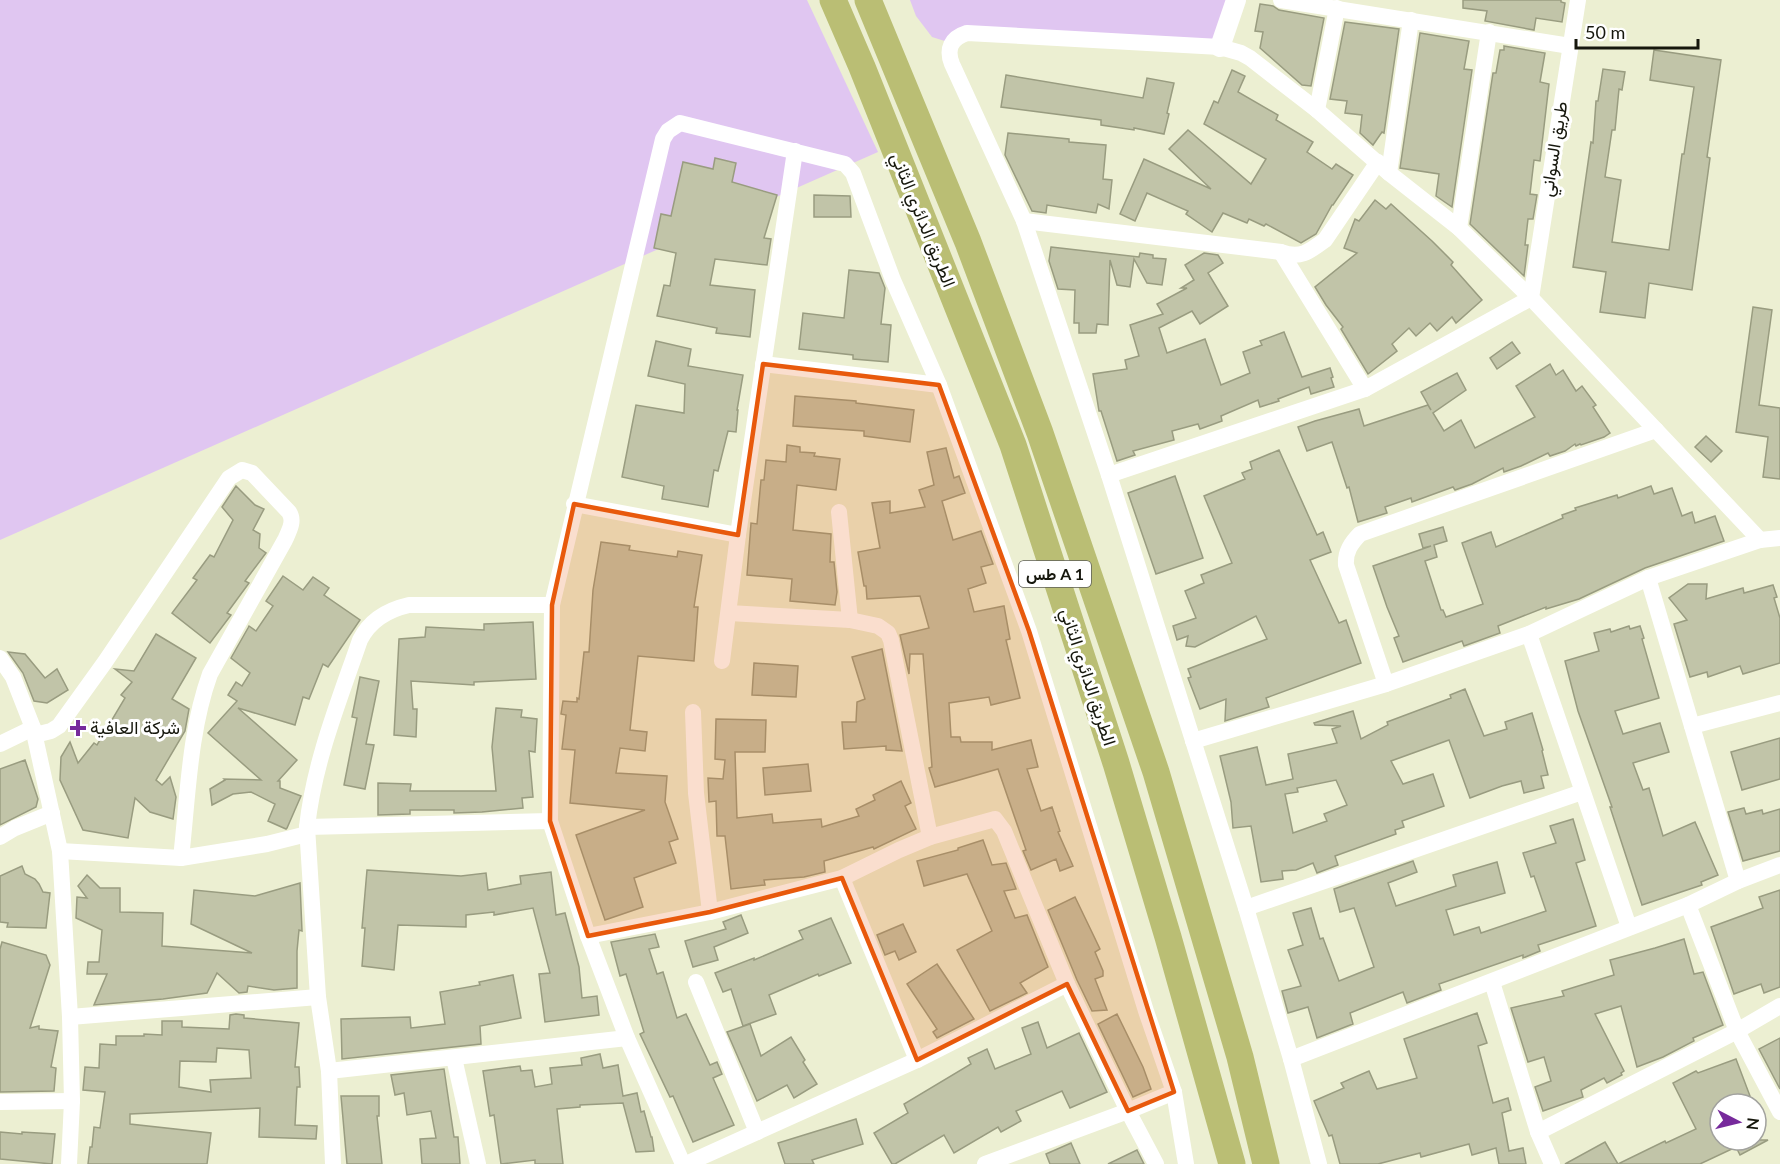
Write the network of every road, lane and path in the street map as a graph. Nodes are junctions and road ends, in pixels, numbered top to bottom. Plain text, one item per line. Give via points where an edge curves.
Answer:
1 (833, 0) edge
2 (868, 0) edge
3 (1236, 0) edge
4 (1281, 0) edge
5 (1578, 0) edge
6 (1337, 8) junction
7 (1411, 20) junction
8 (1489, 32) junction
9 (1570, 46) junction
10 (1220, 47) junction
11 (1317, 110) junction
12 (795, 151) junction
13 (1383, 168) junction
14 (1024, 222) junction
15 (1460, 228) junction
16 (1281, 252) junction
17 (1531, 298) junction
18 (763, 364) junction
19 (939, 385) junction
20 (1365, 389) junction
21 (1656, 430) junction
22 (1109, 475) junction
23 (574, 504) junction
24 (839, 512) dead end
25 (738, 535) junction
26 (1780, 538) edge
27 (1761, 540) junction
28 (1648, 578) junction
29 (552, 605) junction
30 (729, 613) junction
31 (850, 620) junction
32 (1529, 634) junction
33 (0, 658) edge
34 (722, 662) dead end
35 (1386, 684) junction
36 (1780, 703) edge
37 (693, 712) dead end
38 (1692, 726) junction
39 (34, 732) junction
40 (1194, 741) junction
41 (0, 744) edge
42 (1582, 792) junction
43 (52, 813) junction
44 (550, 821) junction
45 (307, 831) junction
46 (0, 837) edge
47 (930, 837) junction
48 (60, 851) junction
49 (181, 858) junction
50 (1780, 865) edge
51 (842, 878) junction
52 (1738, 881) junction
53 (1688, 905) junction
54 (1246, 908) junction
55 (710, 912) junction
56 (1629, 927) junction
57 (588, 936) junction
58 (696, 982) dead end
59 (1492, 982) junction
60 (1068, 984) junction
61 (318, 997) junction
62 (1780, 1006) edge
63 (70, 1017) junction
64 (1737, 1031) junction
65 (627, 1038) junction
66 (454, 1058) junction
67 (1291, 1059) junction
68 (916, 1060) junction
69 (329, 1071) junction
70 (1174, 1092) junction
71 (72, 1101) junction
72 (0, 1102) edge
73 (1128, 1111) junction
74 (1780, 1112) edge
75 (757, 1132) junction
76 (1538, 1132) junction
77 (69, 1164) edge
78 (333, 1164) edge
79 (478, 1164) edge
80 (685, 1164) edge
81 (985, 1164) edge
82 (1156, 1164) edge
83 (1186, 1164) edge
84 (1232, 1164) edge
85 (1266, 1164) edge
86 (1319, 1164) edge
87 (1552, 1164) edge

1 - 84 highway, الطريق الدائري الثاني / طس A 1 via 1013,445 1116,763
2 - 85 highway, الطريق الدائري الثاني / طس A 1 via 968,242 1071,523 1156,772 1234,1037
3 - 10 street
4 - 6 street
5 - 9 street, طريق السواني
6 - 7 street
6 - 11 street
7 - 8 street
7 - 13 street
8 - 9 street
8 - 15 street
9 - 17 street, طريق السواني
10 - 11 street via 1241,52
10 - 14 street via 967,33 955,38 949,51 952,64
11 - 13 street
12 - 18 street
12 - 19 street via 849,166
12 - 23 street via 680,123 668,130
13 - 15 street
13 - 16 street via 1325,240 1299,255
14 - 16 street
14 - 22 street
15 - 17 street
16 - 20 street
17 - 20 street
17 - 21 street
18 - 19 street
18 - 25 street
19 - 70 street via 1029,632
20 - 22 street
21 - 27 street
21 - 35 street via 1360,534 1347,552 1346,565
22 - 40 street
23 - 25 street
23 - 29 street
24 - 31 street
25 - 30 street
26 - 27 street
27 - 28 street
28 - 32 street
28 - 38 street
29 - 44 street
29 - 45 street via 409,605 386,612 366,628 318,763
30 - 31 street
30 - 34 street
31 - 47 street via 878,626 891,640
32 - 35 street
32 - 42 street
33 - 39 street via 13,677
35 - 40 street
36 - 38 street
37 - 55 street via 696,793
38 - 52 street
39 - 41 street
39 - 43 street
39 - 49 street via 59,726 229,478 242,470 252,472 289,512 292,524 205,688 192,751
40 - 54 street
42 - 54 street
42 - 56 street
43 - 46 street
43 - 48 street
44 - 45 street
44 - 57 street
45 - 49 street via 267,844
45 - 61 street
47 - 51 street
47 - 60 street via 995,819 1004,831
48 - 49 street
48 - 63 street
50 - 52 street
51 - 55 street
51 - 68 street
52 - 53 street
53 - 56 street
53 - 64 street
54 - 67 street
55 - 57 street
56 - 59 street
57 - 65 street
58 - 75 street
59 - 67 street
59 - 76 street
60 - 68 street
60 - 73 street
61 - 63 street
61 - 69 street
62 - 64 street
63 - 71 street
64 - 74 street
64 - 76 street
65 - 66 street
65 - 80 street
66 - 69 street
66 - 79 street
67 - 86 street
68 - 75 street
69 - 78 street
70 - 73 street
70 - 83 street
71 - 72 street
71 - 77 street
73 - 81 street
73 - 82 street
75 - 80 street
76 - 87 street

